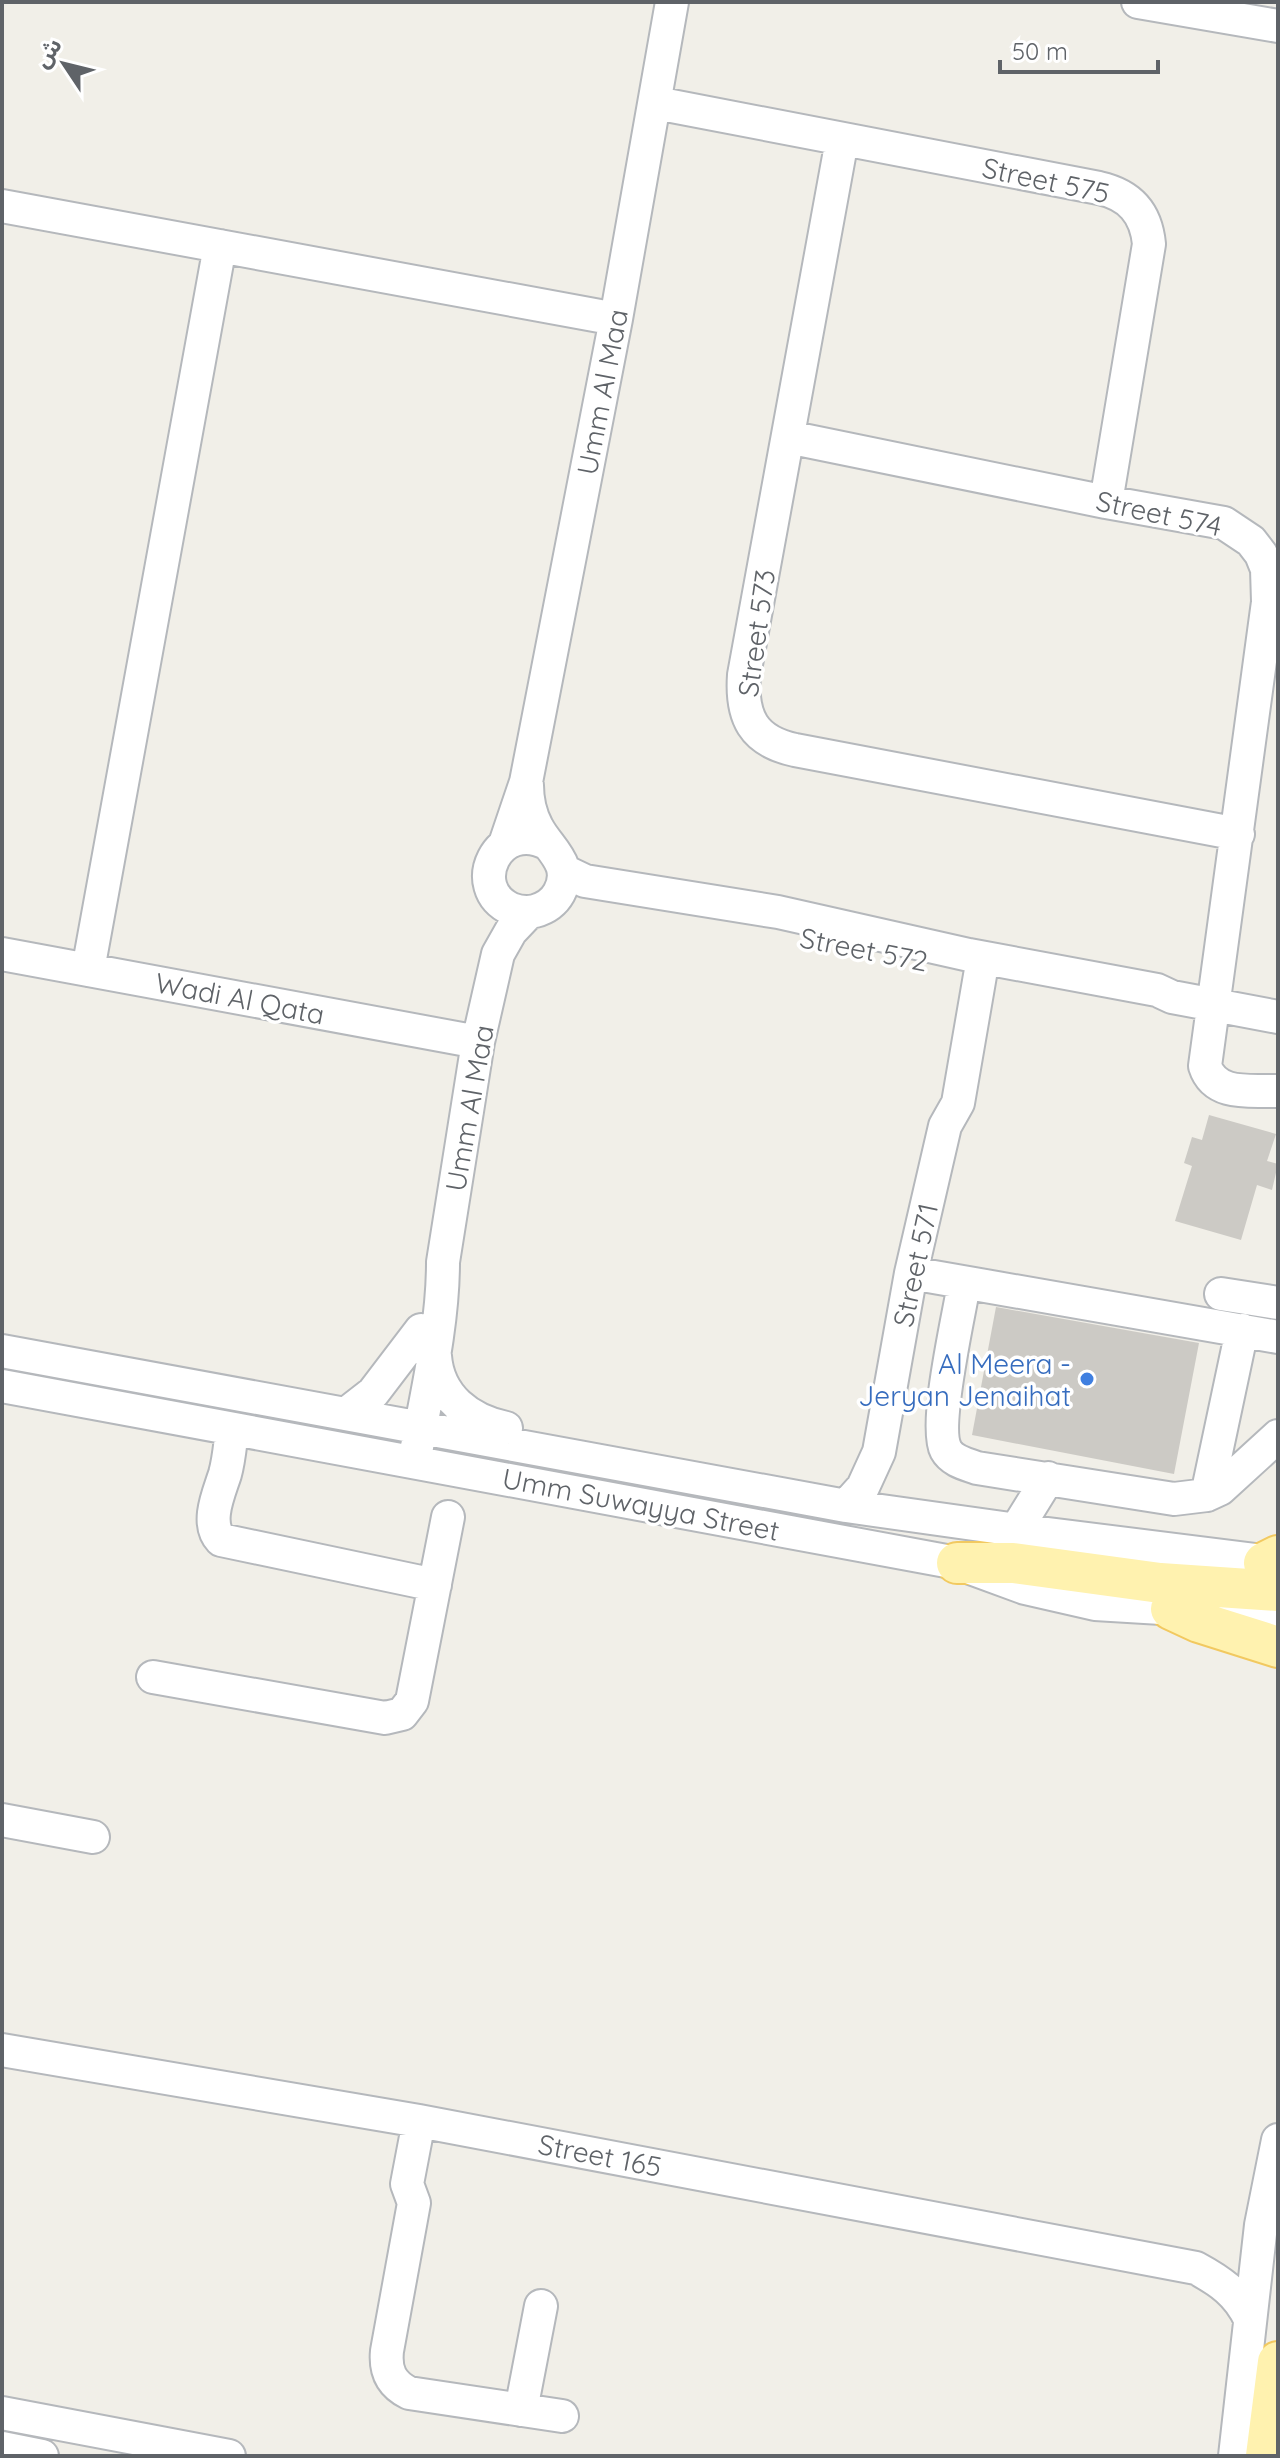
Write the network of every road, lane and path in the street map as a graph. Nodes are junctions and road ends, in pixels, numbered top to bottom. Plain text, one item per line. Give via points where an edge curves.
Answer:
1 (672, 2) edge
2 (1138, 2) edge
3 (1278, 26) edge
4 (656, 103) junction
5 (842, 140) junction
6 (2, 206) edge
7 (220, 246) junction
8 (616, 319) junction
9 (788, 437) junction
10 (1106, 502) junction
11 (526, 782) junction
12 (1238, 834) junction
13 (505, 844) junction
14 (549, 881) junction
15 (495, 896) junction
16 (2, 954) edge
17 (498, 954) junction
18 (975, 964) junction
19 (88, 970) junction
20 (1213, 1005) junction
21 (1278, 1017) edge
22 (478, 1042) junction
23 (1278, 1091) edge
24 (911, 1273) junction
25 (964, 1284) junction
26 (1221, 1294) dead end
27 (1278, 1303) edge
28 (1242, 1330) junction
29 (1278, 1337) edge
30 (428, 1339) junction
31 (2, 1351) edge
32 (2, 1386) edge
33 (346, 1414) junction
34 (412, 1426) junction
35 (226, 1429) junction
36 (1278, 1436) edge
37 (879, 1452) junction
38 (575, 1456) junction
39 (405, 1460) junction
40 (1048, 1478) junction
41 (1207, 1495) junction
42 (846, 1506) junction
43 (903, 1513) junction
44 (448, 1517) dead end
45 (1016, 1530) junction
46 (957, 1563) junction
47 (1274, 1568) edge
48 (435, 1585) junction
49 (1171, 1609) junction
50 (1278, 1615) edge
51 (1278, 1647) edge
52 (153, 1677) dead end
53 (2, 1820) edge
54 (93, 1837) dead end
55 (2, 2050) edge
56 (430, 2123) junction
57 (1278, 2140) edge
58 (1261, 2225) junction
59 (1196, 2268) junction
60 (541, 2306) dead end
61 (1250, 2319) junction
62 (1278, 2362) edge
63 (521, 2410) junction
64 (2, 2413) edge
65 (562, 2416) dead end
66 (2, 2448) edge
67 (42, 2456) edge
68 (229, 2456) edge
69 (1235, 2456) edge
70 (1266, 2456) edge

1 - 4 street, Umm Al Maa
2 - 3 street
4 - 5 street, Street 575
4 - 8 street, Umm Al Maa
5 - 9 street, Street 573
5 - 10 street, Street 575 via 1099,188 1135,206 1149,244
6 - 7 street
7 - 8 street
7 - 19 street
8 - 11 street, Umm Al Maa
9 - 10 street, Street 574
9 - 12 street, Street 573 via 743,694 745,711 764,738 779,747
10 - 12 street, Street 574 via 1224,523 1251,541 1267,569 1268,602
11 - 13 street, Umm Al Maa
11 - 14 street, Umm Al Maa
12 - 20 street, Street 574
13 - 14 street via 528,837
13 - 15 street via 491,861
14 - 15 street via 516,911
14 - 17 street, Umm Al Maa
14 - 18 street, Street 572 via 583,894
15 - 17 street, Umm Al Maa
16 - 19 street, Wadi Al Qata
17 - 22 street, Umm Al Maa
18 - 20 street, Street 572 via 1154,1001 1172,997
18 - 24 street, Street 571
19 - 22 street, Wadi Al Qata
20 - 21 street, Street 572
20 - 23 street, Street 574 via 1208,1075 1223,1088
22 - 30 street, Umm Al Maa via 443,1262 430,1292
24 - 25 street
24 - 37 street, Street 571
25 - 28 street
25 - 40 street via 942,1421 946,1450 956,1461 977,1468
26 - 27 street
28 - 29 street
28 - 41 street
30 - 33 street
30 - 34 street, Umm Al Maa
30 - 38 street via 445,1390 464,1411 541,1437
31 - 33 street, Umm Suwayya Street
32 - 35 street, Umm Suwayya Street
33 - 34 street, Umm Suwayya Street
34 - 38 street, Umm Suwayya Street
34 - 39 street, Umm Al Maa
35 - 39 street, Umm Suwayya Street
35 - 48 street via 225,1474 214,1529 225,1543
36 - 41 street via 1231,1481
37 - 42 street, Street 571 via 863,1487
37 - 43 street, Street 571 via 885,1480
38 - 42 street, Umm Suwayya Street
39 - 46 street, Umm Suwayya Street
40 - 41 street via 1174,1499
40 - 45 street
42 - 43 street, Umm Suwayya Street
43 - 45 street, Umm Suwayya Street
44 - 48 street
45 - 47 street, Umm Suwayya Street
46 - 47 main road via 1013,1563 1160,1583
46 - 49 street, Umm Suwayya Street via 1060,1597
48 - 52 street via 412,1701 397,1717
49 - 50 street, Umm Suwayya Street
49 - 51 main road
53 - 54 street
55 - 56 street, Street 165
56 - 59 street, Street 165
56 - 63 street via 407,2184 414,2203 387,2351 388,2372 409,2393
57 - 58 street
58 - 59 street, Street 165 via 1235,2257
58 - 61 street
59 - 61 street, Street 165 via 1229,2288
60 - 63 street
61 - 69 street
62 - 70 main road
63 - 65 street
64 - 68 street
66 - 67 street

